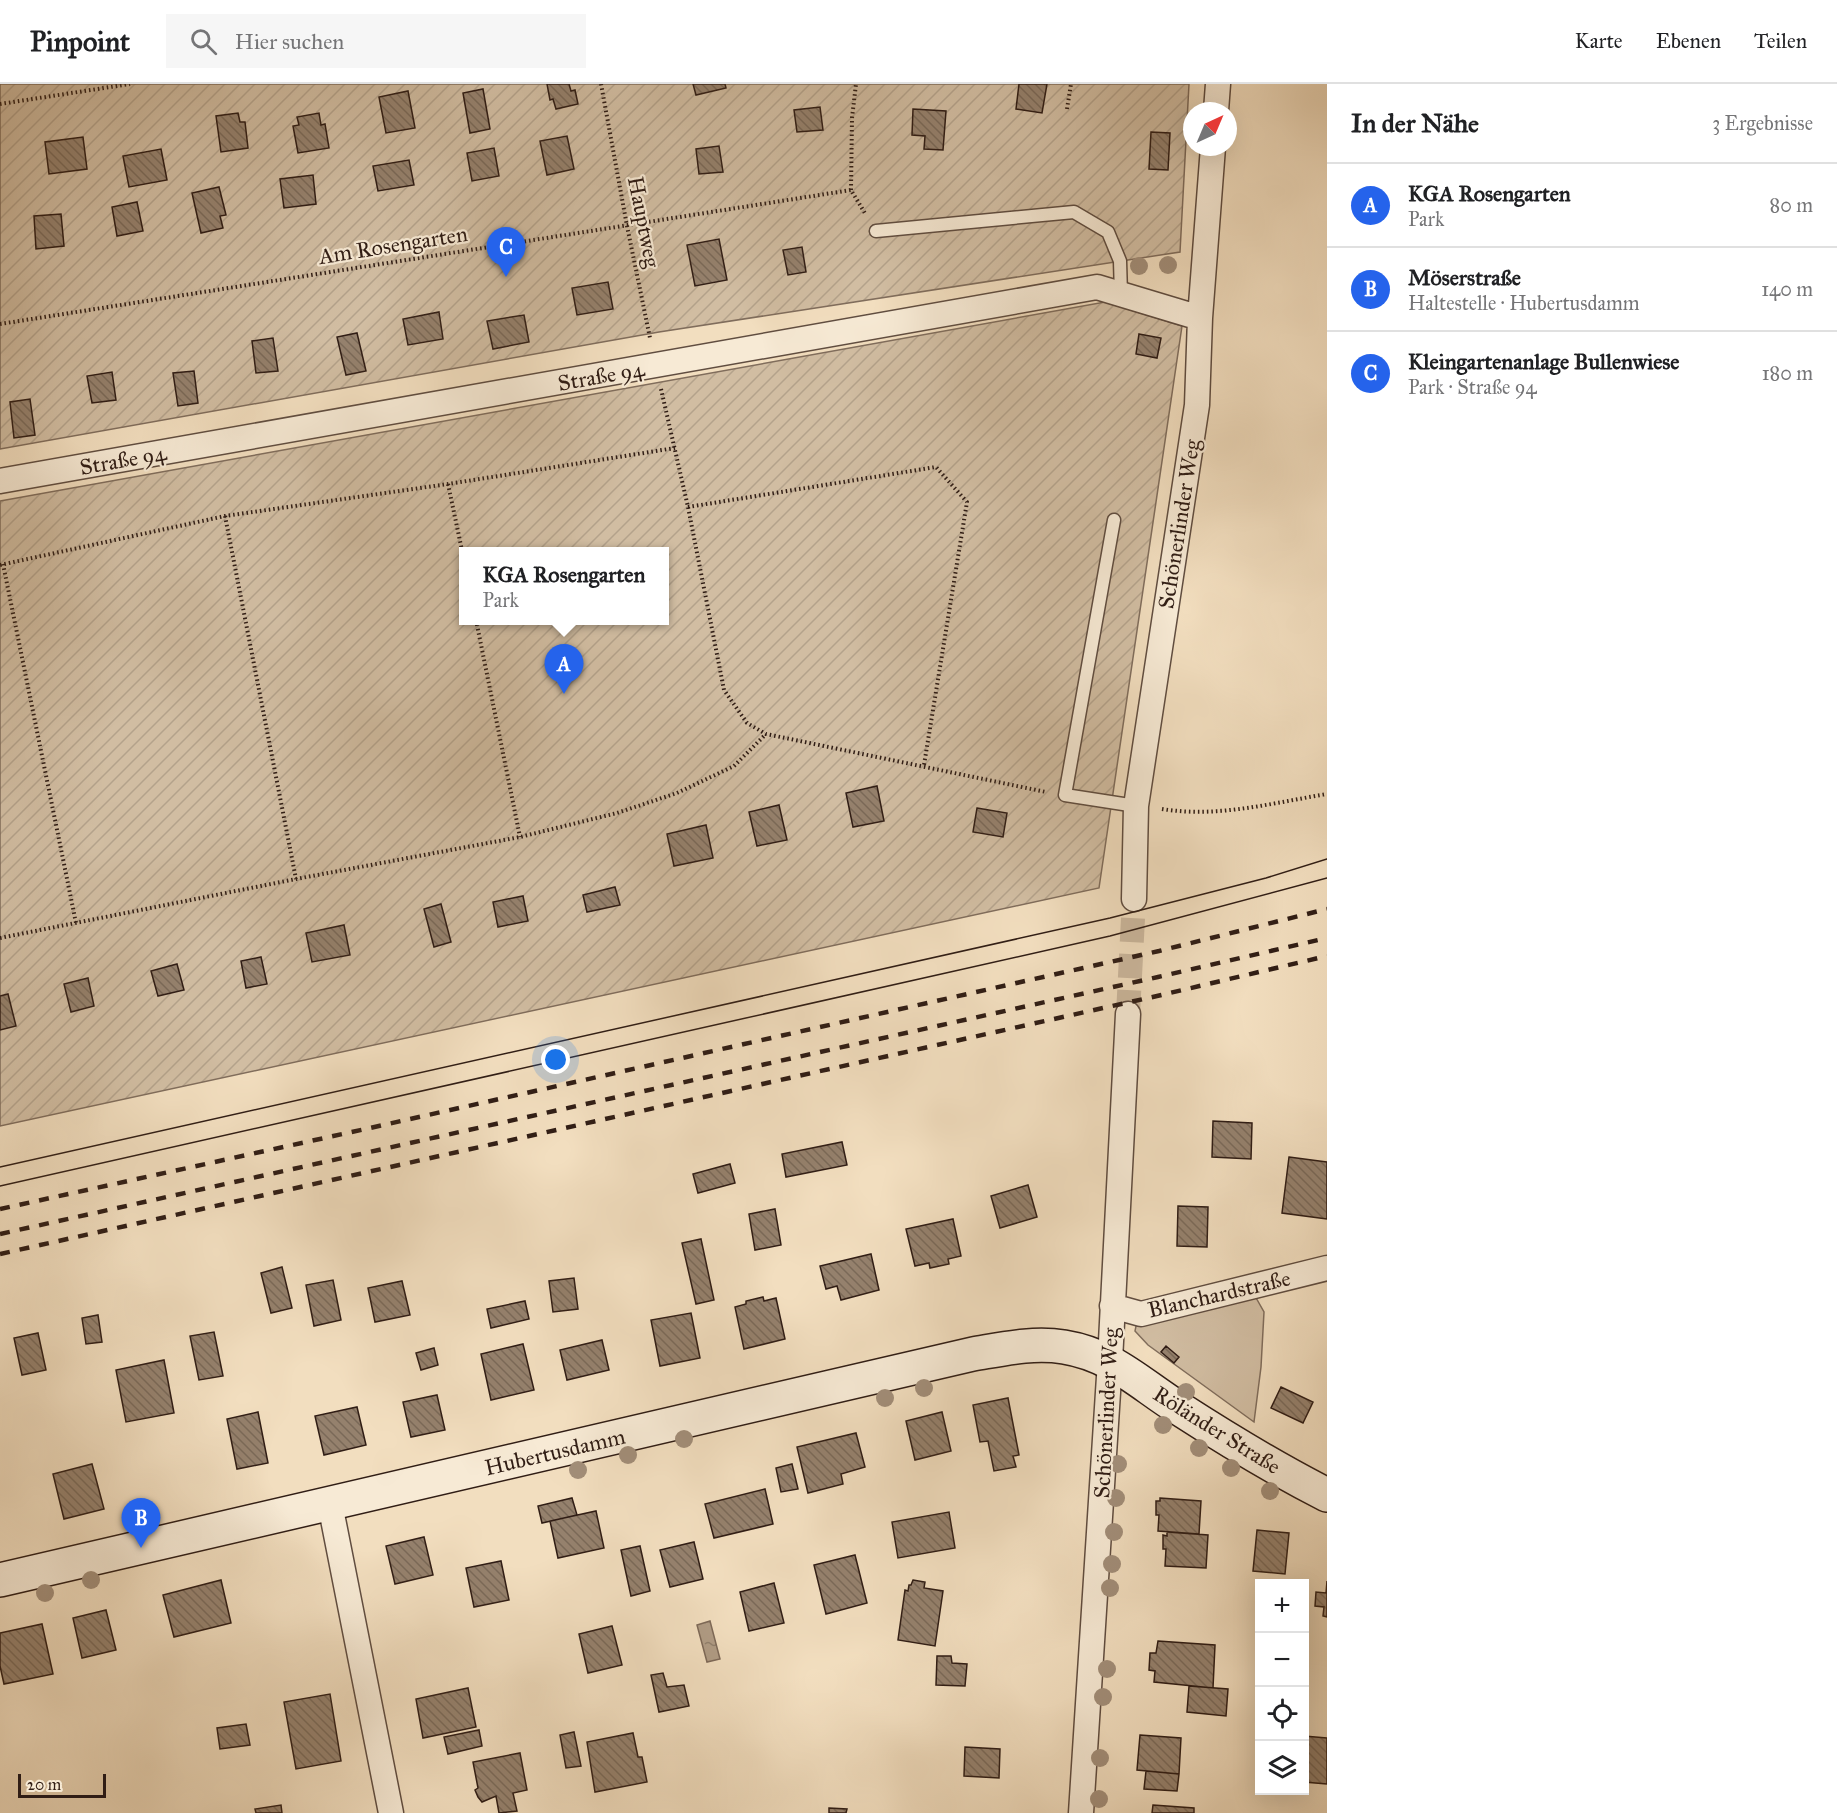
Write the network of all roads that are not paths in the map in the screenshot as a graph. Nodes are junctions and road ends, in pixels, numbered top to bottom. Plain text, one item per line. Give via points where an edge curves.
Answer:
1 (1218, 84) edge
2 (1217, 102) edge
3 (1212, 156) edge
4 (876, 231) road end
5 (1122, 295) junction
6 (1200, 318) junction
7 (0, 481) edge
8 (1114, 520) dead end
9 (1136, 806) junction
10 (1134, 899) tunnel mouth
11 (1128, 1014) tunnel mouth
12 (1327, 1268) edge
13 (1112, 1306) junction
14 (1110, 1361) junction
15 (1327, 1495) edge
16 (330, 1504) junction
17 (0, 1580) edge
18 (391, 1813) edge
19 (1081, 1813) edge

1 - 2 street
3 - 6 street, Schönerlinder Weg
4 - 5 lane via 1074,212 1108,232 1120,261
5 - 6 street, Straße 94
5 - 7 street, Straße 94 via 1097,287
6 - 9 street, Schönerlinder Weg via 1197,405
8 - 9 lane via 1065,795
9 - 10 street, Schönerlinder Weg
11 - 13 street, Schönerlinder Weg
12 - 13 street, Blanchardstraße via 1141,1314
13 - 14 street, Schönerlinder Weg
14 - 15 street, Röländer Straße via 1246,1450
14 - 16 street, Hubertusdamm via 1063,1347 1038,1345 973,1354
14 - 19 street, Schönerlinder Weg
16 - 17 street, Hubertusdamm
16 - 18 street

